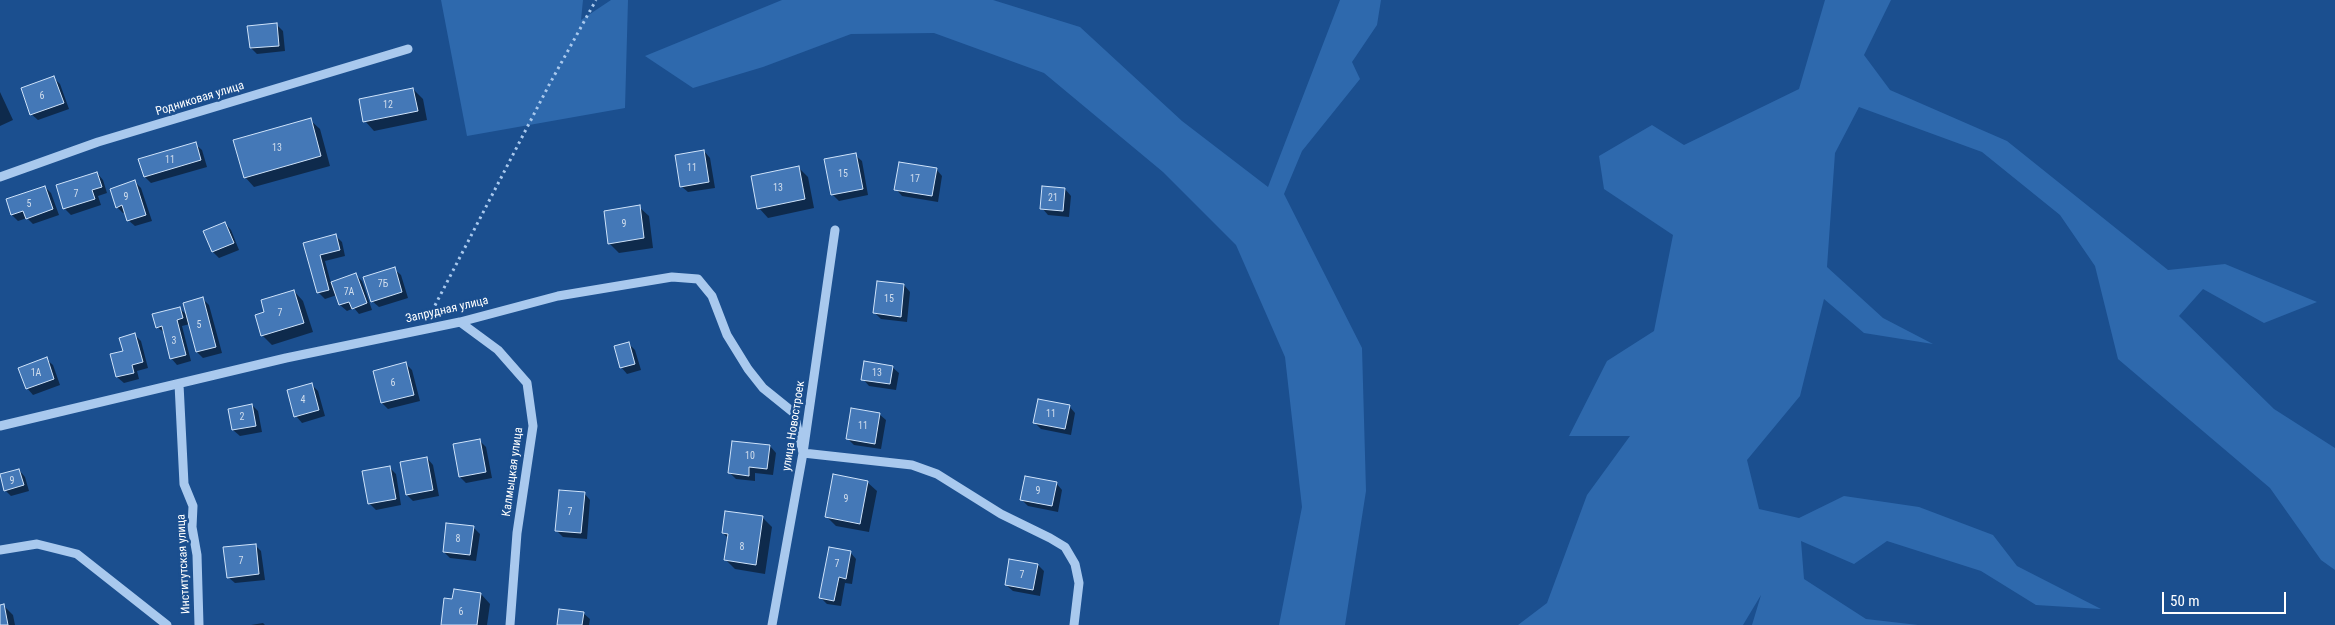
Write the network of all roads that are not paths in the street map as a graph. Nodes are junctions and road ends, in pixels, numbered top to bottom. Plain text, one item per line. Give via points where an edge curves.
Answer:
1 (408, 49) dead end
2 (0, 177) edge
3 (835, 230) dead end
4 (460, 322) junction
5 (179, 384) junction
6 (0, 426) edge
7 (804, 453) junction
8 (0, 550) edge
9 (167, 625) edge
10 (199, 625) edge
11 (510, 625) edge
12 (772, 625) edge
13 (1074, 625) edge

1 - 2 street, Родниковая улица via 98,142
3 - 7 street, улица Новостроек
4 - 5 street, Запрудная улица
4 - 7 street, Запрудная улица via 558,296 672,277 698,279 712,296 727,335 748,369 763,388 794,413
4 - 11 street, Калмыцкая улица via 498,350 527,383 533,426 517,533
5 - 6 street, Запрудная улица
5 - 10 street, Институтская улица via 184,484 193,506
7 - 12 street, улица Новостроек
7 - 13 street via 912,465 937,474 1001,514 1065,547 1075,564 1078,583
8 - 9 street via 37,544 77,554

